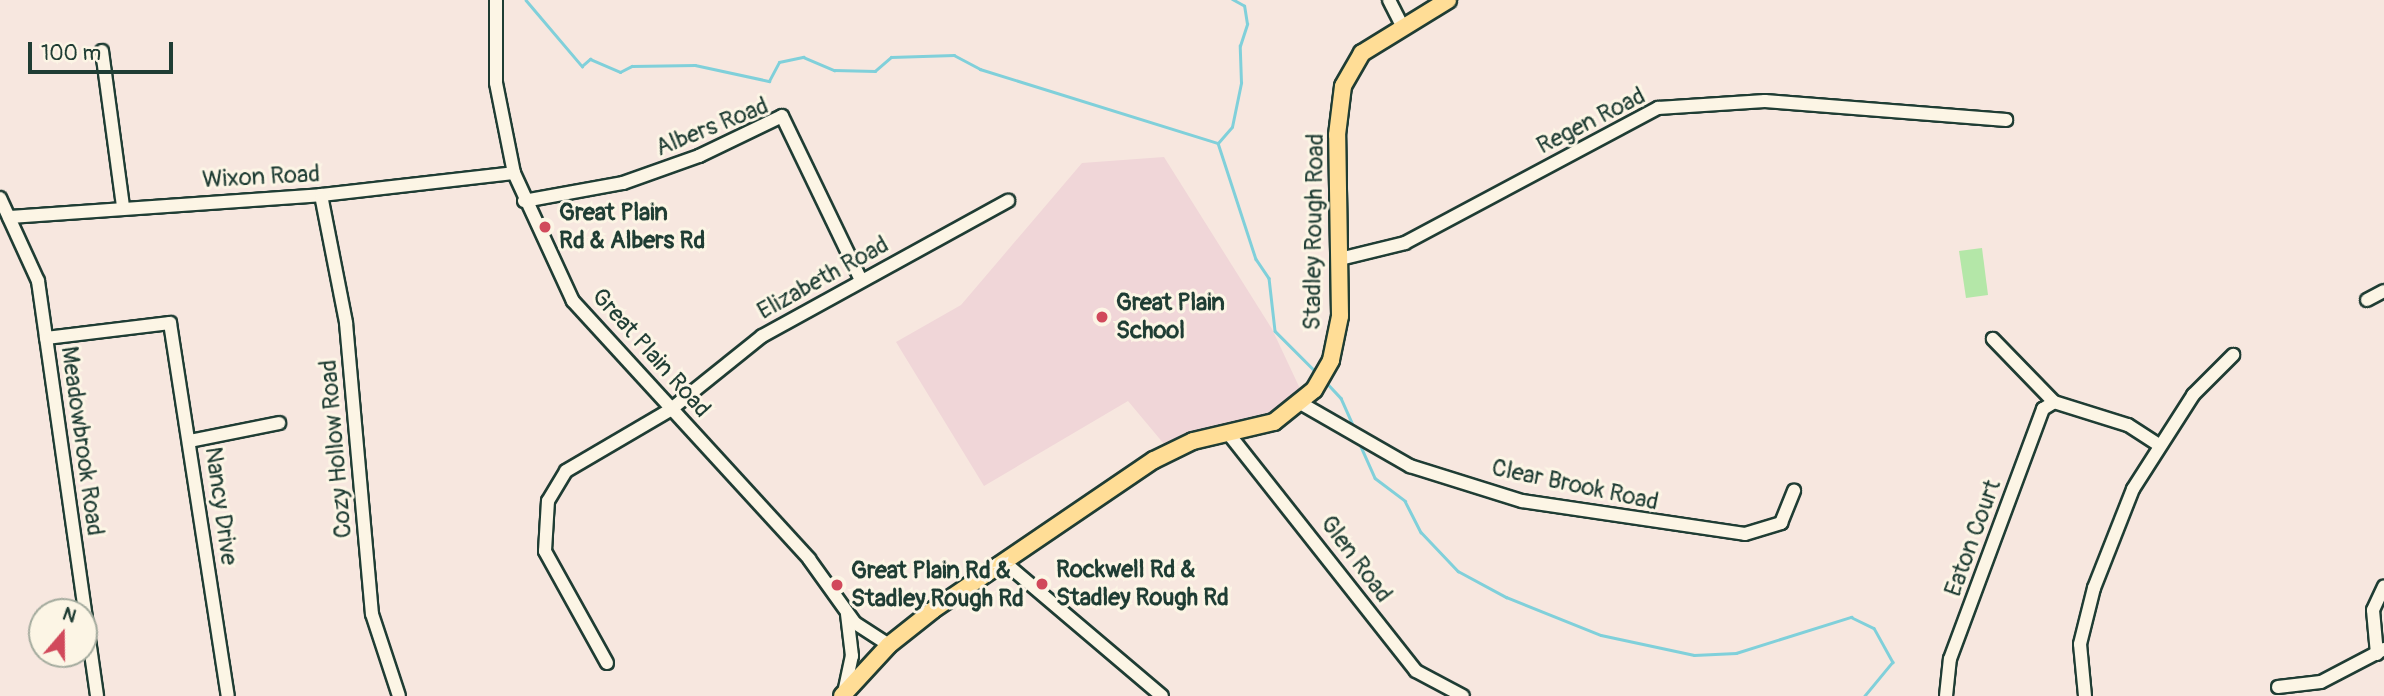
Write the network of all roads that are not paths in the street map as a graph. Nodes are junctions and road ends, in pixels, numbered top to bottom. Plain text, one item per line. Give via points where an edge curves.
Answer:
1 (496, 0) edge
2 (1389, 0) edge
3 (1448, 0) edge
4 (1403, 28) junction
5 (102, 51) dead end
6 (2006, 120) dead end
7 (514, 173) junction
8 (321, 195) junction
9 (0, 198) edge
10 (524, 201) junction
11 (1008, 201) dead end
12 (123, 205) junction
13 (9, 216) junction
14 (1340, 259) junction
15 (861, 280) junction
16 (2384, 292) edge
17 (2367, 300) dead end
18 (47, 338) junction
19 (1993, 339) dead end
20 (2233, 355) dead end
21 (2054, 402) junction
22 (1302, 404) junction
23 (670, 410) junction
24 (279, 423) dead end
25 (1228, 433) junction
26 (190, 441) junction
27 (2157, 444) junction
28 (1794, 490) dead end
29 (1004, 562) junction
30 (2384, 586) edge
31 (846, 611) junction
32 (889, 645) junction
33 (2381, 651) edge
34 (607, 663) dead end
35 (2278, 687) dead end
36 (843, 695) edge
37 (97, 696) edge
38 (228, 696) edge
39 (399, 696) edge
40 (1162, 696) edge
41 (1463, 696) edge
42 (1946, 696) edge
43 (2085, 696) edge

1 - 7 street, Great Plain Road via 496,83
2 - 4 street
3 - 4 main road, Stadley Rough Road
4 - 14 main road, Stadley Rough Road via 1362,53 1343,86 1337,135
5 - 12 street
6 - 14 street, Regen Road via 1765,101 1658,108 1405,243
7 - 8 street, Wixon Road
7 - 10 street, Great Plain Road
8 - 12 street, Wixon Road
8 - 39 street, Cozy Hollow Road via 346,323 372,614
9 - 13 street, Meadowbrook Road
10 - 15 street, Albers Road via 623,183 699,156 782,116
10 - 23 street, Great Plain Road via 573,300
11 - 15 street, Elizabeth Road
12 - 13 street, Wixon Road
13 - 18 street, Meadowbrook Road via 38,281
14 - 22 main road, Stadley Rough Road via 1340,316 1322,378
15 - 23 street, Elizabeth Road via 762,336
16 - 17 street
18 - 26 street, Nancy Drive via 170,323
18 - 37 street, Meadowbrook Road
19 - 21 street
20 - 27 street via 2193,395
21 - 27 street via 2127,425
21 - 42 street, Eaton Court via 2043,409 1950,659
22 - 25 main road, Stadley Rough Road via 1274,422
22 - 28 street, Clear Brook Road via 1354,439 1410,466 1522,500 1710,533 1745,534 1781,523
23 - 31 street, Great Plain Road via 809,559
23 - 34 street, Elizabeth Road via 577,462 548,500 543,535 551,569
24 - 26 street
25 - 29 main road, Stadley Rough Road via 1170,450
25 - 41 street, Glen Road via 1416,671
26 - 38 street, Nancy Drive
27 - 43 street via 2094,588 2080,644
29 - 32 main road, Stadley Rough Road
29 - 40 street
30 - 33 street via 2373,610
31 - 32 street, Great Plain Road via 876,641
31 - 36 street, Great Plain Road via 852,656
32 - 36 main road, Great Plain Road
33 - 35 street via 2321,682

